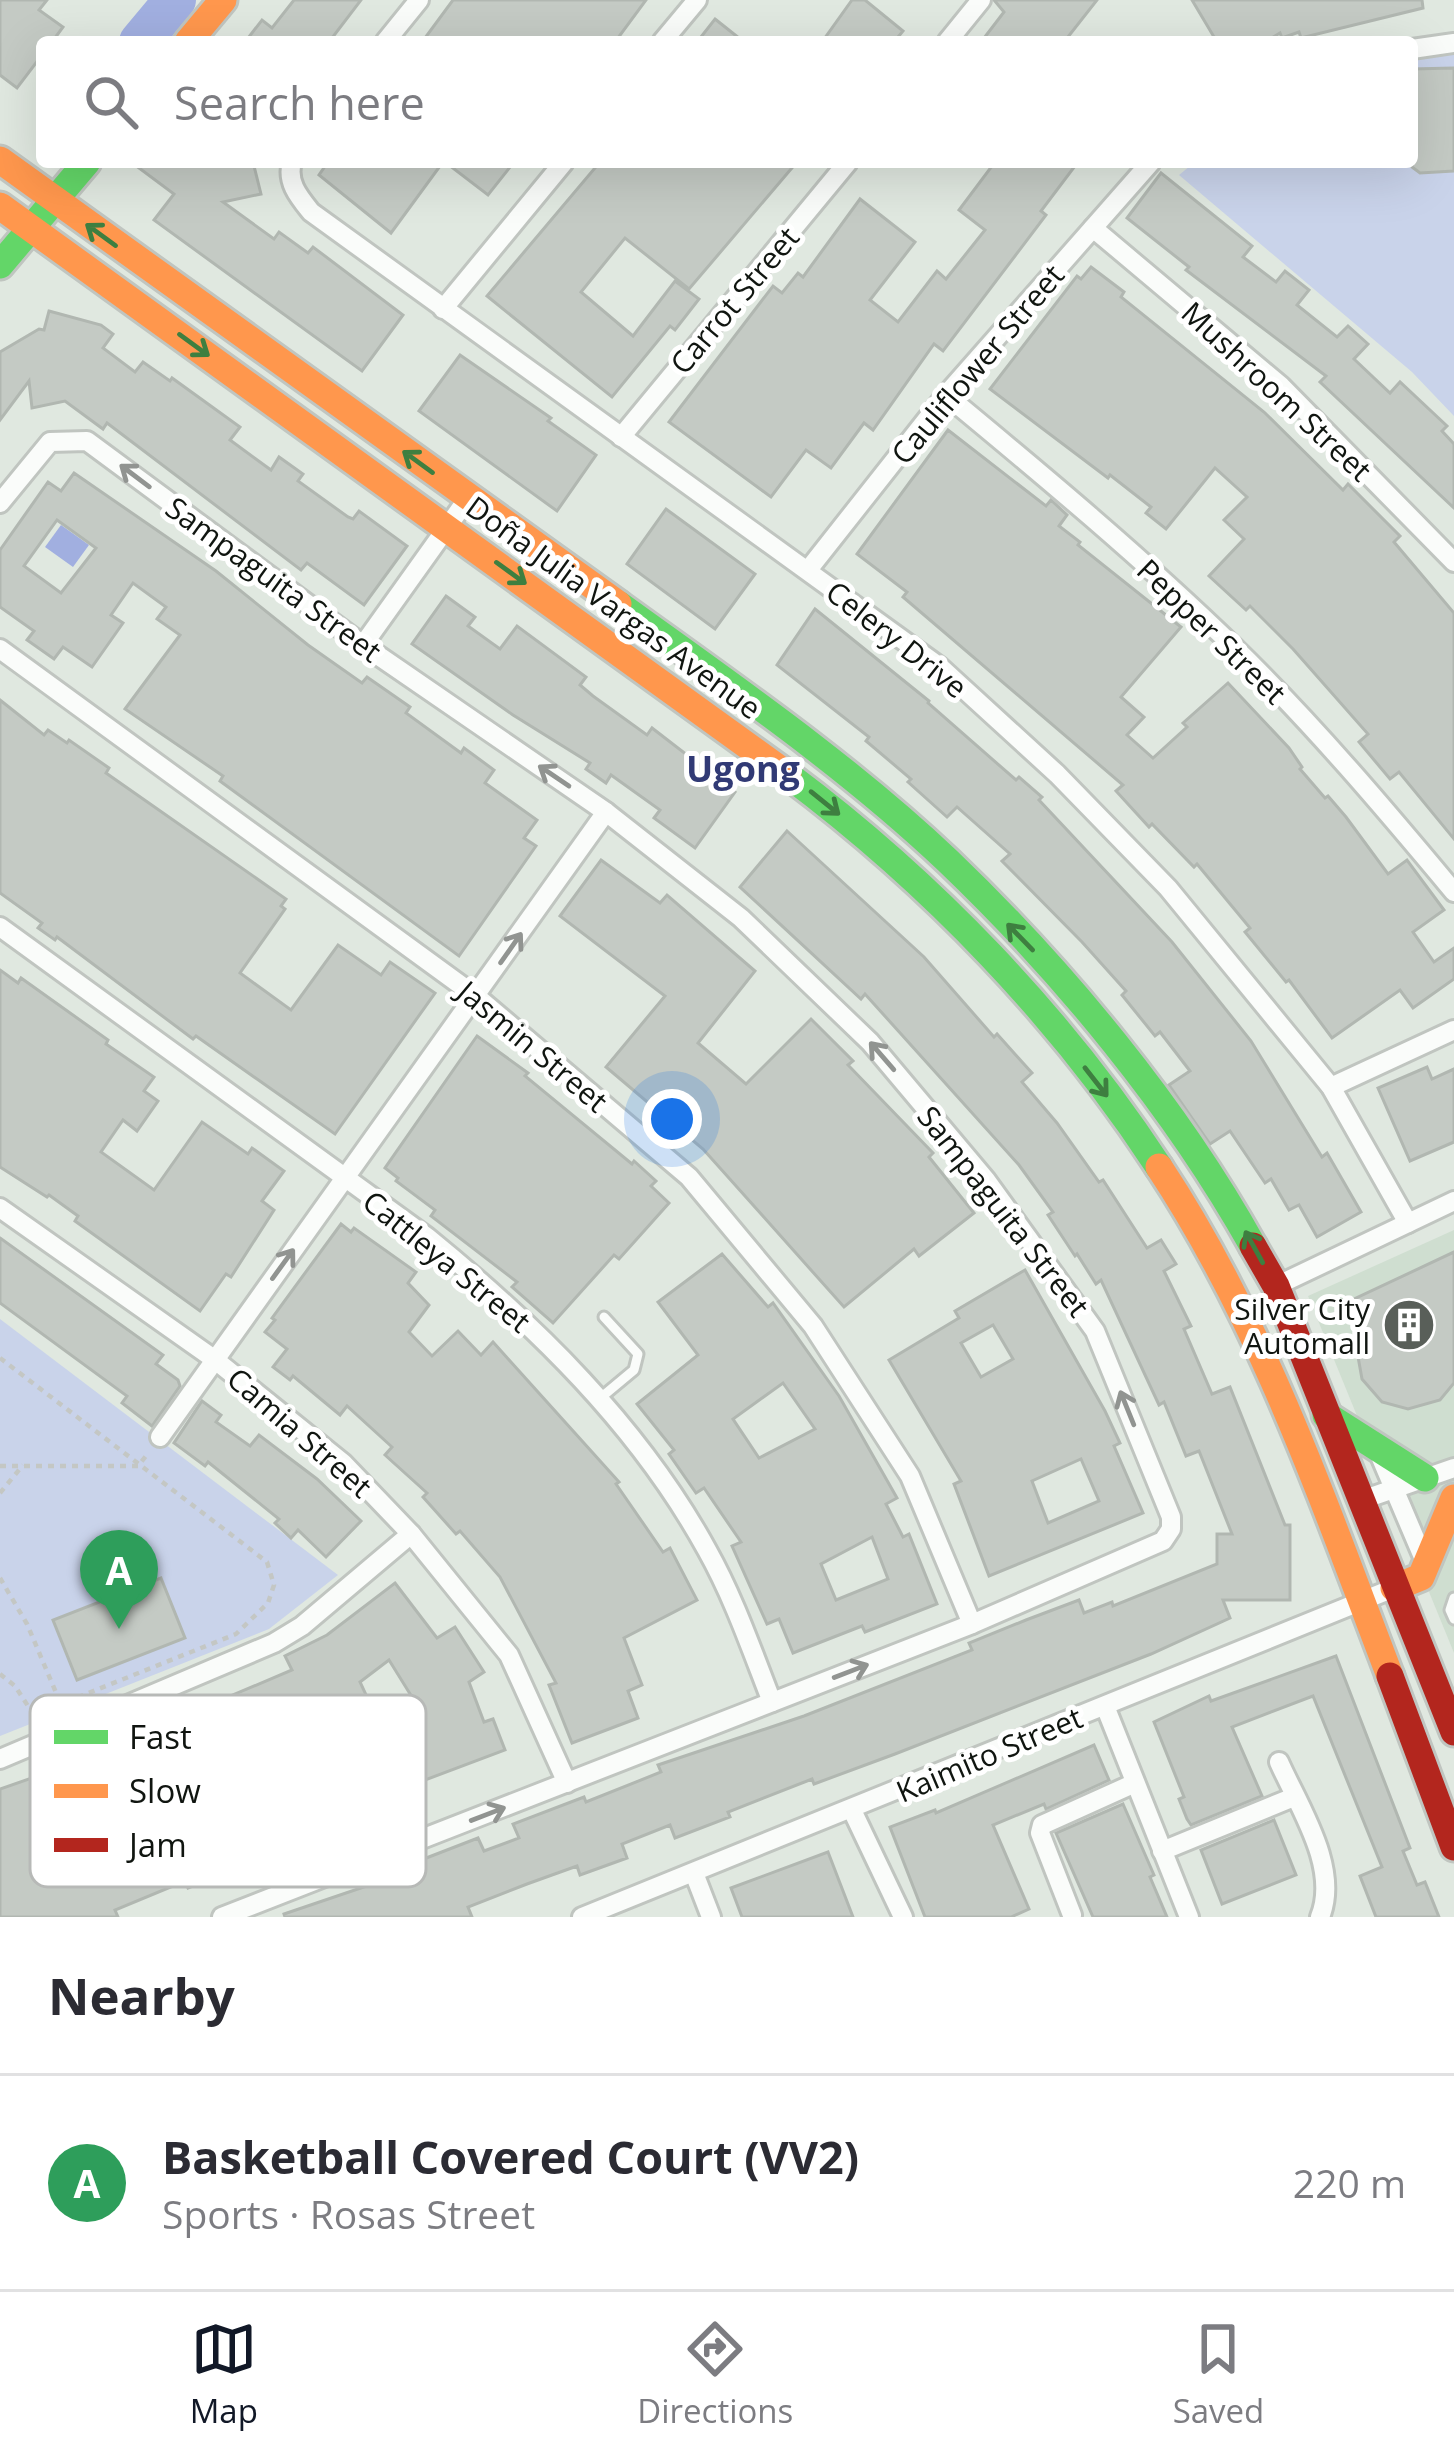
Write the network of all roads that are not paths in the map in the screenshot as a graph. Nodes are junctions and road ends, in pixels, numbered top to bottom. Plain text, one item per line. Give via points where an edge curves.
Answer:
1 (223, 0) edge
2 (419, 0) edge
3 (697, 0) edge
4 (981, 0) edge
5 (193, 36) edge
6 (390, 36) edge
7 (667, 36) edge
8 (952, 36) edge
9 (1454, 43) edge
10 (1418, 48) edge
11 (0, 160) edge
12 (81, 168) edge
13 (289, 168) edge
14 (559, 168) edge
15 (843, 168) edge
16 (1146, 168) edge
17 (54, 201) junction
18 (0, 206) edge
19 (31, 228) junction
20 (1093, 228) junction
21 (0, 265) edge
22 (443, 309) junction
23 (946, 394) junction
24 (621, 437) junction
25 (468, 498) junction
26 (0, 503) edge
27 (448, 528) junction
28 (1452, 557) edge
29 (808, 570) junction
30 (363, 645) junction
31 (0, 650) edge
32 (606, 812) junction
33 (1454, 892) edge
34 (0, 927) edge
35 (477, 997) junction
36 (1454, 1030) edge
37 (1331, 1087) junction
38 (344, 1179) junction
39 (1454, 1202) edge
40 (0, 1208) edge
41 (1408, 1222) junction
42 (1276, 1286) junction
43 (604, 1317) dead end
44 (214, 1359) junction
45 (598, 1400) junction
46 (1327, 1415) junction
47 (160, 1437) road end
48 (1378, 1450) junction
49 (1454, 1468) edge
50 (1425, 1478) junction
51 (1394, 1489) junction
52 (1454, 1498) edge
53 (1359, 1502) junction
54 (411, 1534) junction
55 (1426, 1564) junction
56 (1394, 1588) junction
57 (1454, 1598) edge
58 (1361, 1602) junction
59 (1454, 1619) edge
60 (972, 1624) junction
61 (153, 1695) edge
62 (772, 1702) junction
63 (1105, 1706) junction
64 (1454, 1732) edge
65 (30, 1747) edge
66 (0, 1759) edge
67 (1279, 1762) dead end
68 (567, 1783) junction
69 (1136, 1783) junction
70 (1294, 1796) junction
71 (852, 1810) junction
72 (426, 1838) edge
73 (1454, 1847) edge
74 (1162, 1850) junction
75 (694, 1873) junction
76 (299, 1887) edge
77 (1072, 1915) edge
78 (222, 1917) edge
79 (582, 1917) edge
80 (711, 1917) edge
81 (903, 1917) edge
82 (1189, 1917) edge
83 (1320, 1917) edge

1 - 5 main road
2 - 6 street
3 - 7 street
4 - 8 street
9 - 10 street
11 - 17 main road, Doña Julia Vargas Avenue
12 - 17 main road
13 - 22 street, Celery Drive via 310,212
14 - 22 street
15 - 24 street, Carrot Street
16 - 20 street, Cauliflower Street
17 - 19 main road
25 -> 17 main road, Doña Julia Vargas Avenue
18 - 19 main road, Doña Julia Vargas Avenue
19 - 21 main road
19 -> 27 main road, Doña Julia Vargas Avenue
20 - 23 street, Cauliflower Street
20 - 28 street, Mushroom Street via 1281,386
22 - 24 street, Celery Drive
23 - 29 street, Cauliflower Street
23 - 33 street, Pepper Street via 1236,649
24 - 29 street, Celery Drive
25 - 27 street
42 -> 25 main road, Doña Julia Vargas Avenue via 1172,1118 1060,980 947,862 717,675
30 -> 26 street, Sampaguita Street via 87,441 50,442
27 - 30 street
27 -> 58 main road, Doña Julia Vargas Avenue via 828,805 1033,1002 1141,1139 1240,1303
29 - 37 street, Celery Drive via 940,667 1057,774 1168,887
32 -> 30 street, Sampaguita Street
31 - 35 street, Jasmin Street
35 -> 32 street
60 -> 32 street, Sampaguita Street via 1163,1541 1172,1529 1095,1330 986,1180 870,1042 742,919
34 - 38 street, Cattleya Street
35 - 38 street
35 - 60 street, Jasmin Street via 689,1177 813,1326 910,1476
36 - 37 street
37 - 41 street, Celery Drive
44 -> 38 street
38 - 45 street, Cattleya Street via 493,1291
39 - 41 street
40 - 44 street, Camia Street
41 - 42 street
42 - 46 main road, Doña Julia Vargas Avenue
43 - 45 lane via 638,1354 634,1370
44 - 47 street
44 - 54 street, Camia Street via 344,1463
45 - 62 street, Cattleya Street via 657,1469 708,1551
46 - 48 main road
46 - 53 main road, Doña Julia Vargas Avenue
48 - 50 main road
48 - 51 street
49 - 50 street
50 - 51 street
51 - 53 street
51 - 55 street
52 - 55 main road
53 - 56 main road, Doña Julia Vargas Avenue
54 - 61 street via 302,1626
54 - 68 street, Camia Street via 509,1655
55 - 56 main road via 1421,1577
56 - 58 street, Kaimito Street
56 - 64 main road, Doña Julia Vargas Avenue
57 - 59 lane
58 - 63 street, Kaimito Street
58 - 73 main road, Doña Julia Vargas Avenue
62 -> 60 street, Sampaguita Street
62 - 68 street, Sampaguita Street
63 - 69 street
63 - 71 street, Kaimito Street
65 - 66 street
67 - 70 street
72 -> 68 street, Sampaguita Street
69 - 74 street
69 - 77 street via 1042,1826
70 - 74 street
70 - 83 street via 1321,1859 1328,1898
71 - 75 street, Kaimito Street
71 - 81 street
74 - 82 street
75 - 79 street, Kaimito Street
75 - 80 street
78 -> 76 street, Sampaguita Street

